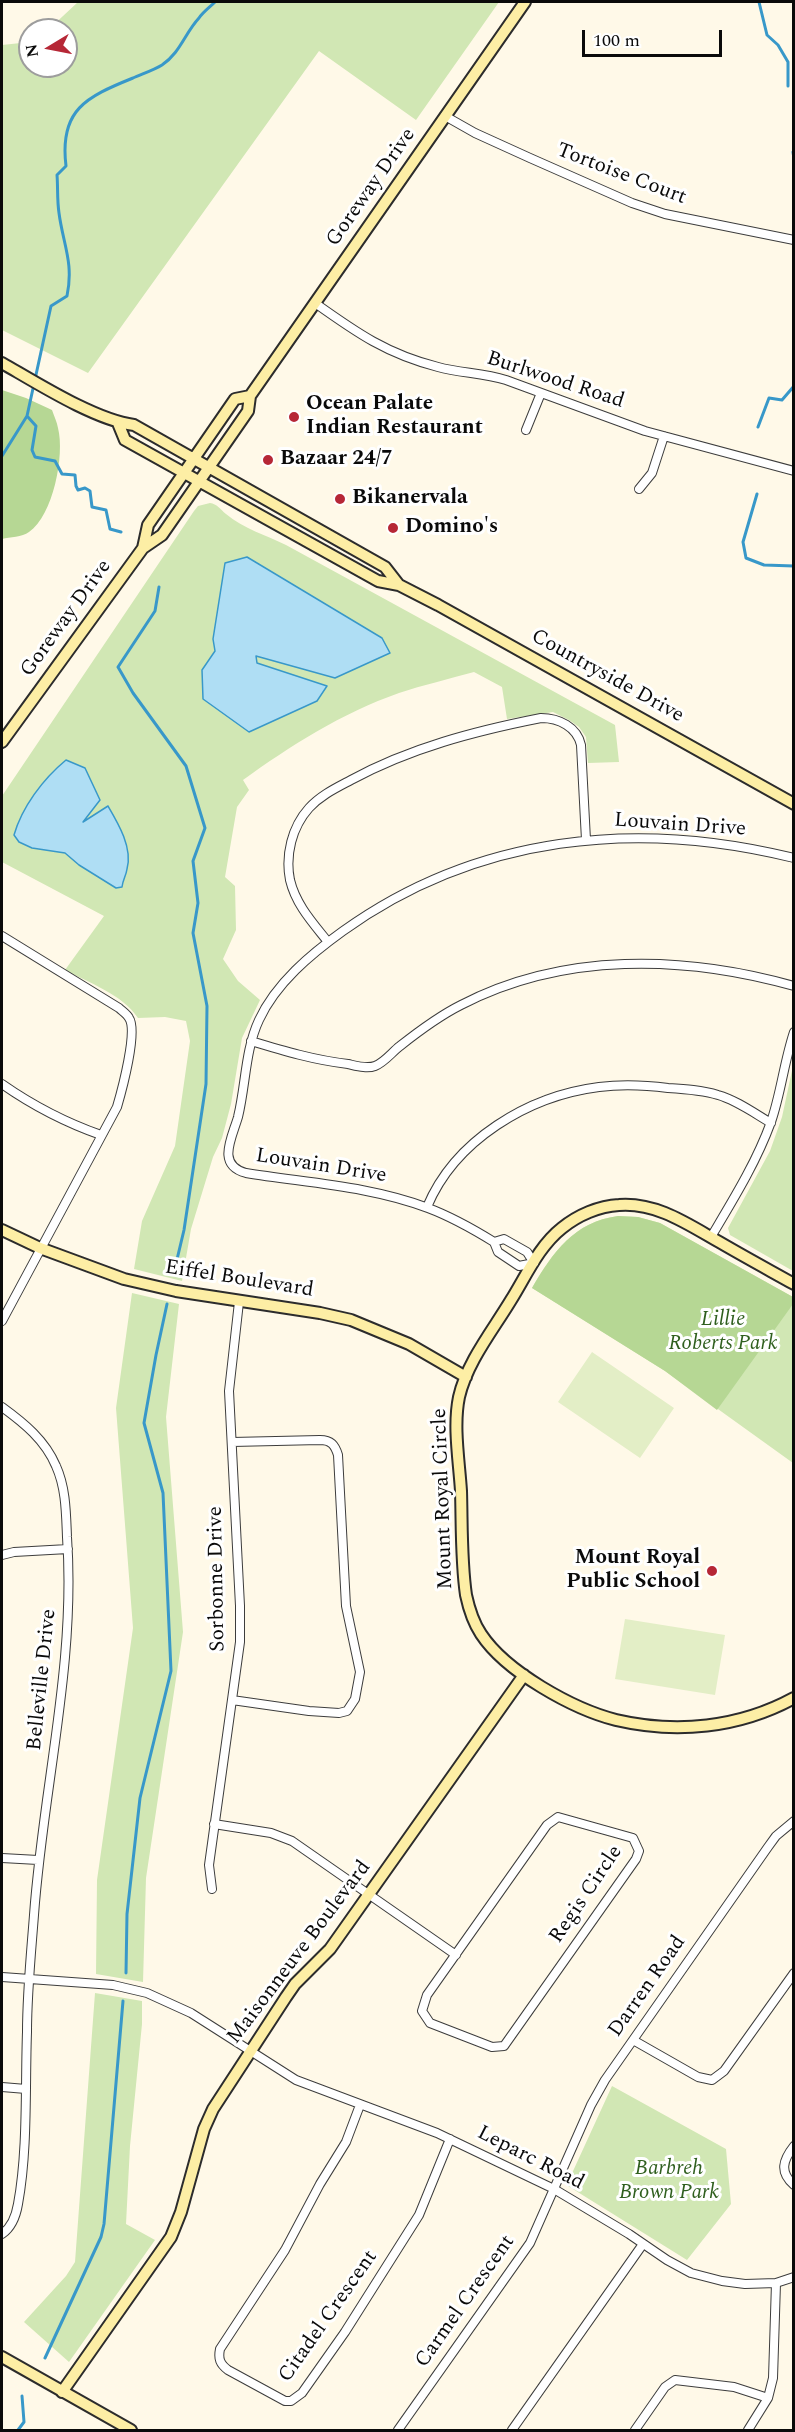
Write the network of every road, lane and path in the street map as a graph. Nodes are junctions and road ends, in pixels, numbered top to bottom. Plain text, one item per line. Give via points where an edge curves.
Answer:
1 (525, 2) edge
2 (445, 116) junction
3 (794, 240) edge
4 (315, 303) junction
5 (2, 363) edge
6 (541, 393) junction
7 (250, 396) junction
8 (118, 423) junction
9 (525, 430) dead end
10 (664, 436) junction
11 (194, 458) junction
12 (209, 467) junction
13 (794, 471) edge
14 (184, 473) junction
15 (199, 481) junction
16 (639, 489) dead end
17 (143, 548) junction
18 (399, 585) junction
19 (2, 742) edge
20 (794, 804) edge
21 (586, 840) junction
22 (794, 858) edge
23 (2, 936) edge
24 (328, 942) junction
25 (794, 986) edge
26 (794, 1032) edge
27 (251, 1041) junction
28 (2, 1084) edge
29 (771, 1122) junction
30 (101, 1136) junction
31 (427, 1208) junction
32 (2, 1230) edge
33 (711, 1238) junction
34 (494, 1242) junction
35 (40, 1248) junction
36 (534, 1263) junction
37 (794, 1284) edge
38 (238, 1302) junction
39 (2, 1321) edge
40 (466, 1377) junction
41 (2, 1407) edge
42 (232, 1442) junction
43 (68, 1549) junction
44 (2, 1555) edge
45 (524, 1675) junction
46 (794, 1698) edge
47 (232, 1700) junction
48 (794, 1821) edge
49 (214, 1824) junction
50 (2, 1858) edge
51 (38, 1860) junction
52 (212, 1889) dead end
53 (369, 1895) junction
54 (456, 1955) junction
55 (794, 1973) edge
56 (2, 1977) edge
57 (29, 1979) junction
58 (633, 2040) junction
59 (250, 2051) junction
60 (2, 2087) edge
61 (26, 2089) junction
62 (360, 2105) junction
63 (450, 2139) junction
64 (794, 2146) edge
65 (794, 2185) edge
66 (554, 2189) junction
67 (2, 2234) edge
68 (643, 2244) junction
69 (794, 2277) edge
70 (776, 2283) junction
71 (2, 2357) edge
72 (62, 2392) junction
73 (768, 2398) junction
74 (131, 2430) edge
75 (398, 2430) edge
76 (512, 2430) edge
77 (635, 2430) edge
78 (748, 2430) edge

1 - 2 street, Goreway Drive
2 - 3 street, Tortoise Court via 474,133 654,211
2 - 4 street, Goreway Drive
4 - 6 street, Burlwood Road via 359,335 397,354 440,368 487,374
4 - 7 street, Goreway Drive
5 - 8 street, Countryside Drive
6 - 9 street
6 - 10 street, Burlwood Road
7 - 11 street, Goreway Drive via 235,399
7 - 12 street, Goreway Drive via 248,411
8 - 11 street, Countryside Drive via 134,425
8 - 14 street, Countryside Drive via 125,440
10 - 13 street, Burlwood Road
10 - 16 street via 652,473
11 - 12 street, Countryside Drive
11 - 14 street, Goreway Drive
12 - 15 street, Goreway Drive
12 - 18 street, Countryside Drive via 385,567
14 - 15 street, Countryside Drive
14 - 17 street, Goreway Drive via 148,525
15 - 17 street, Goreway Drive via 162,534
15 - 18 street, Countryside Drive via 378,580
17 - 19 street, Goreway Drive
18 - 20 street, Countryside Drive
21 - 22 street, Louvain Drive via 643,837 755,849
21 - 24 street, Louvain Drive via 514,852 447,873 395,898
21 - 24 street via 581,745 579,736 568,726 541,718 468,734 414,752 332,790 310,807 297,826 290,848 290,880 302,909
23 - 30 street via 130,1018 133,1031 125,1080 117,1107
24 - 27 street, Louvain Drive via 272,998
25 - 27 street via 752,974 604,964 534,976 475,998 422,1029 375,1066 314,1059
26 - 29 street
27 - 31 street, Louvain Drive via 229,1150 228,1159 235,1169 369,1191
28 - 30 street via 39,1107
29 - 31 street via 704,1091 640,1085 570,1092 532,1106 484,1135 439,1180
29 - 33 street via 752,1168
30 - 35 street
31 - 34 street, Louvain Drive
32 - 35 street, Eiffel Boulevard
33 - 36 street, Mount Royal Circle via 662,1211 619,1204 572,1221 550,1239
33 - 37 street, Mount Royal Circle
34 - 36 street, Louvain Drive via 504,1239 527,1252
34 - 36 street, Louvain Drive via 498,1252 519,1266
35 - 38 street, Eiffel Boulevard via 156,1287
35 - 39 street
36 - 40 street, Mount Royal Circle
38 - 40 street, Eiffel Boulevard via 351,1320 409,1344
38 - 42 street, Sorbonne Drive via 230,1377
40 - 45 street, Mount Royal Circle via 457,1421 466,1596 481,1634
41 - 43 street, Belleville Drive via 34,1432 57,1466
42 - 47 street, Sorbonne Drive via 241,1624
42 - 47 street via 327,1440 336,1448 346,1606 360,1672 359,1690 352,1706 339,1713
43 - 44 street
43 - 51 street, Belleville Drive via 67,1652
45 - 46 street, Mount Royal Circle via 585,1709 658,1727 725,1723
45 - 53 street, Maisonneuve Boulevard
47 - 49 street, Sorbonne Drive
48 - 58 street, Darren Road via 768,1846
49 - 52 street, Sorbonne Drive via 209,1865
49 - 53 street via 292,1841
50 - 51 street
51 - 57 street, Belleville Drive
53 - 54 street
53 - 59 street, Maisonneuve Boulevard via 330,1949 291,1990
54 - 54 street, Regis Circle via 424,2001 425,2018 492,2047 504,2046 636,1859 637,1843 624,1834 573,1820 552,1820
55 - 58 street via 724,2071 712,2080 698,2077
56 - 57 street, Leparc Road
57 - 59 street, Leparc Road via 139,1990 179,2006
57 - 61 street, Belleville Drive
58 - 66 street, Darren Road via 591,2104
59 - 62 street, Leparc Road via 296,2080
59 - 72 street, Maisonneuve Boulevard via 204,2129 182,2212 171,2237
60 - 61 street
61 - 67 street, Belleville Drive via 18,2205 12,2224
62 - 63 street, Leparc Road
62 - 63 street, Citadel Crescent via 346,2142 285,2250 220,2349 221,2364 228,2370 285,2401 298,2398 419,2215
63 - 66 street, Leparc Road
64 - 65 street via 783,2169
66 - 68 street, Leparc Road
66 - 75 street, Carmel Crescent via 530,2243
68 - 70 street, Leparc Road via 677,2266 704,2277 733,2283
68 - 76 street
69 - 70 street, Leparc Road
70 - 73 street via 773,2378
71 - 72 street
72 - 74 street
73 - 77 street via 734,2387 675,2380 665,2387
73 - 78 street

